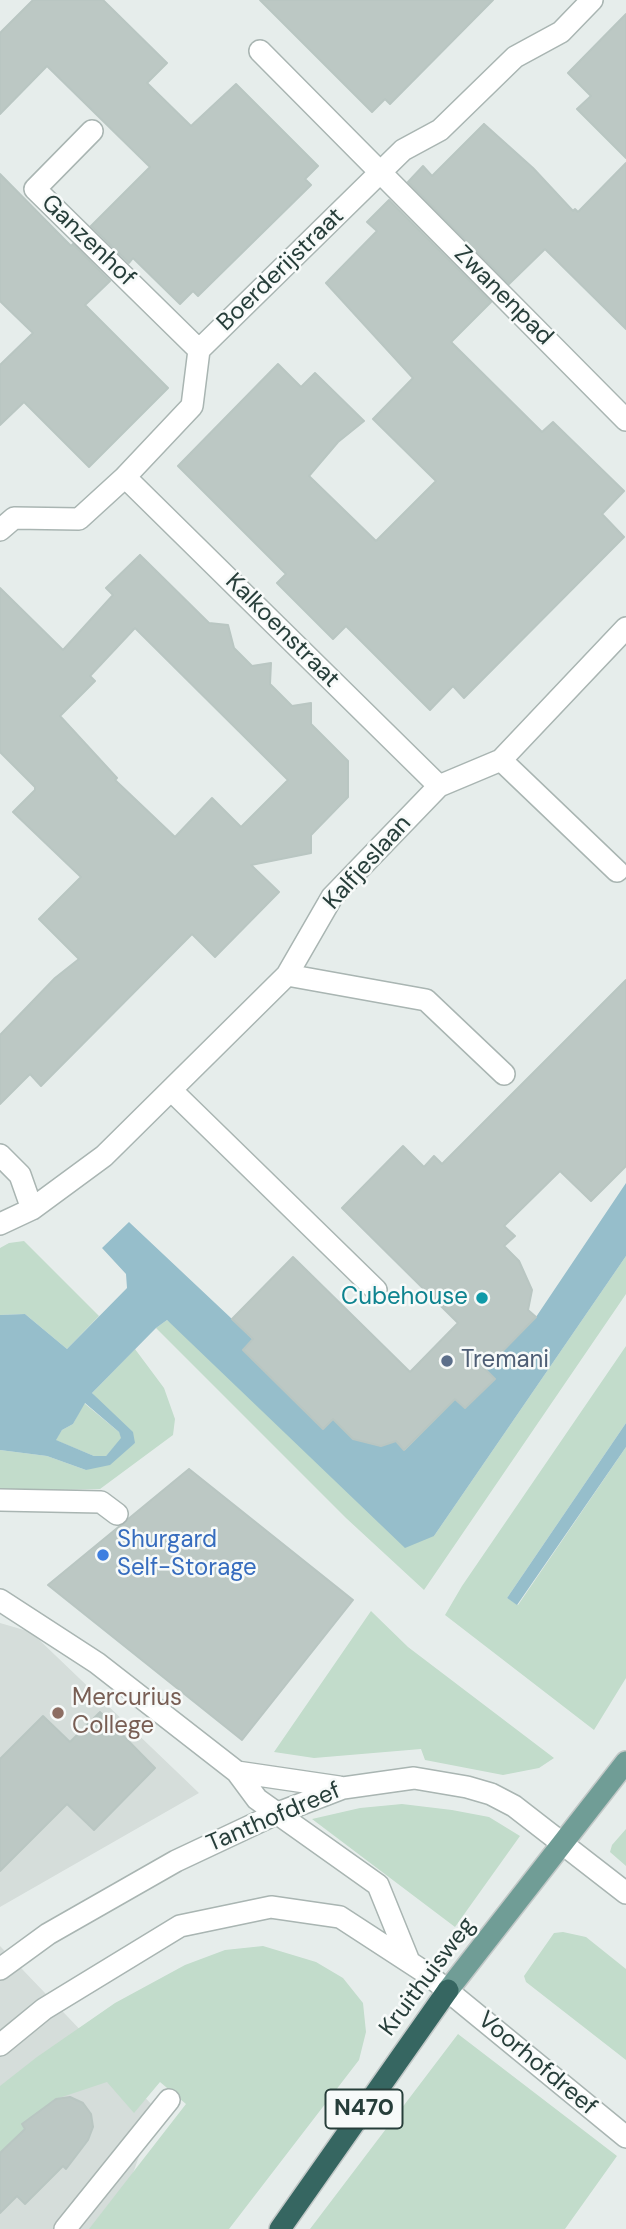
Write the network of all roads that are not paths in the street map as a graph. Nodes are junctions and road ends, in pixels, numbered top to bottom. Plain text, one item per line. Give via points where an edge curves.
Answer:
1 (592, 0) edge
2 (260, 51) dead end
3 (92, 131) dead end
4 (380, 172) junction
5 (199, 350) junction
6 (626, 419) edge
7 (125, 477) junction
8 (0, 530) edge
9 (626, 628) edge
10 (617, 649) edge
11 (500, 760) junction
12 (439, 786) junction
13 (617, 871) dead end
14 (287, 975) junction
15 (504, 1074) dead end
16 (171, 1090) junction
17 (0, 1155) edge
18 (32, 1209) junction
19 (0, 1224) edge
20 (376, 1290) dead end
21 (2, 1505) edge
22 (117, 1514) dead end
23 (0, 1600) edge
24 (626, 1762) edge
25 (237, 1772) junction
26 (343, 1788) junction
27 (278, 1813) junction
28 (562, 1846) junction
29 (626, 1893) edge
30 (408, 1959) junction
31 (0, 1969) edge
32 (448, 1990) junction
33 (0, 2045) edge
34 (169, 2100) dead end
35 (626, 2137) edge
36 (65, 2229) edge
37 (280, 2229) edge

1 - 4 street, Boerderijstraat via 561,32 514,57 440,130 403,150
2 - 4 street, Zwanenpad
3 - 5 street, Ganzenhof via 35,189
4 - 5 street, Boerderijstraat
4 - 6 street, Zwanenpad
5 - 7 street, Boerderijstraat via 192,406
7 - 8 street, Boerderijstraat via 79,519 14,518
7 - 12 street, Kalkoenstraat
9 - 10 street, Kalfjeslaan
10 - 11 street, Kalfjeslaan
11 - 12 street, Kalfjeslaan
11 - 13 street
12 - 14 street, Kalfjeslaan via 332,897
14 - 15 street via 426,1000
14 - 16 street, Kalfjeslaan
16 - 18 street, Kalfjeslaan via 104,1156
16 - 20 street
17 - 18 street via 20,1175
18 - 19 street, Kalfjeslaan
21 - 22 street via 101,1502
23 - 25 street via 97,1663
24 - 28 main road, Kruithuisweg / N470
25 - 26 street
25 - 27 street via 257,1799
26 - 27 street, Tanthofdreef
26 - 28 street, Tanthofdreef via 414,1778 467,1787 513,1807
27 - 30 street via 378,1885
27 - 31 street, Tanthofdreef via 176,1861 48,1934
28 - 29 street
28 - 32 main road, Kruithuisweg / N470
30 - 32 street
30 - 33 street via 340,1917 271,1907 180,1926 44,2009
32 - 35 street, Voorhofdreef
32 - 37 highway, Kruithuisweg / N470
34 - 36 street

